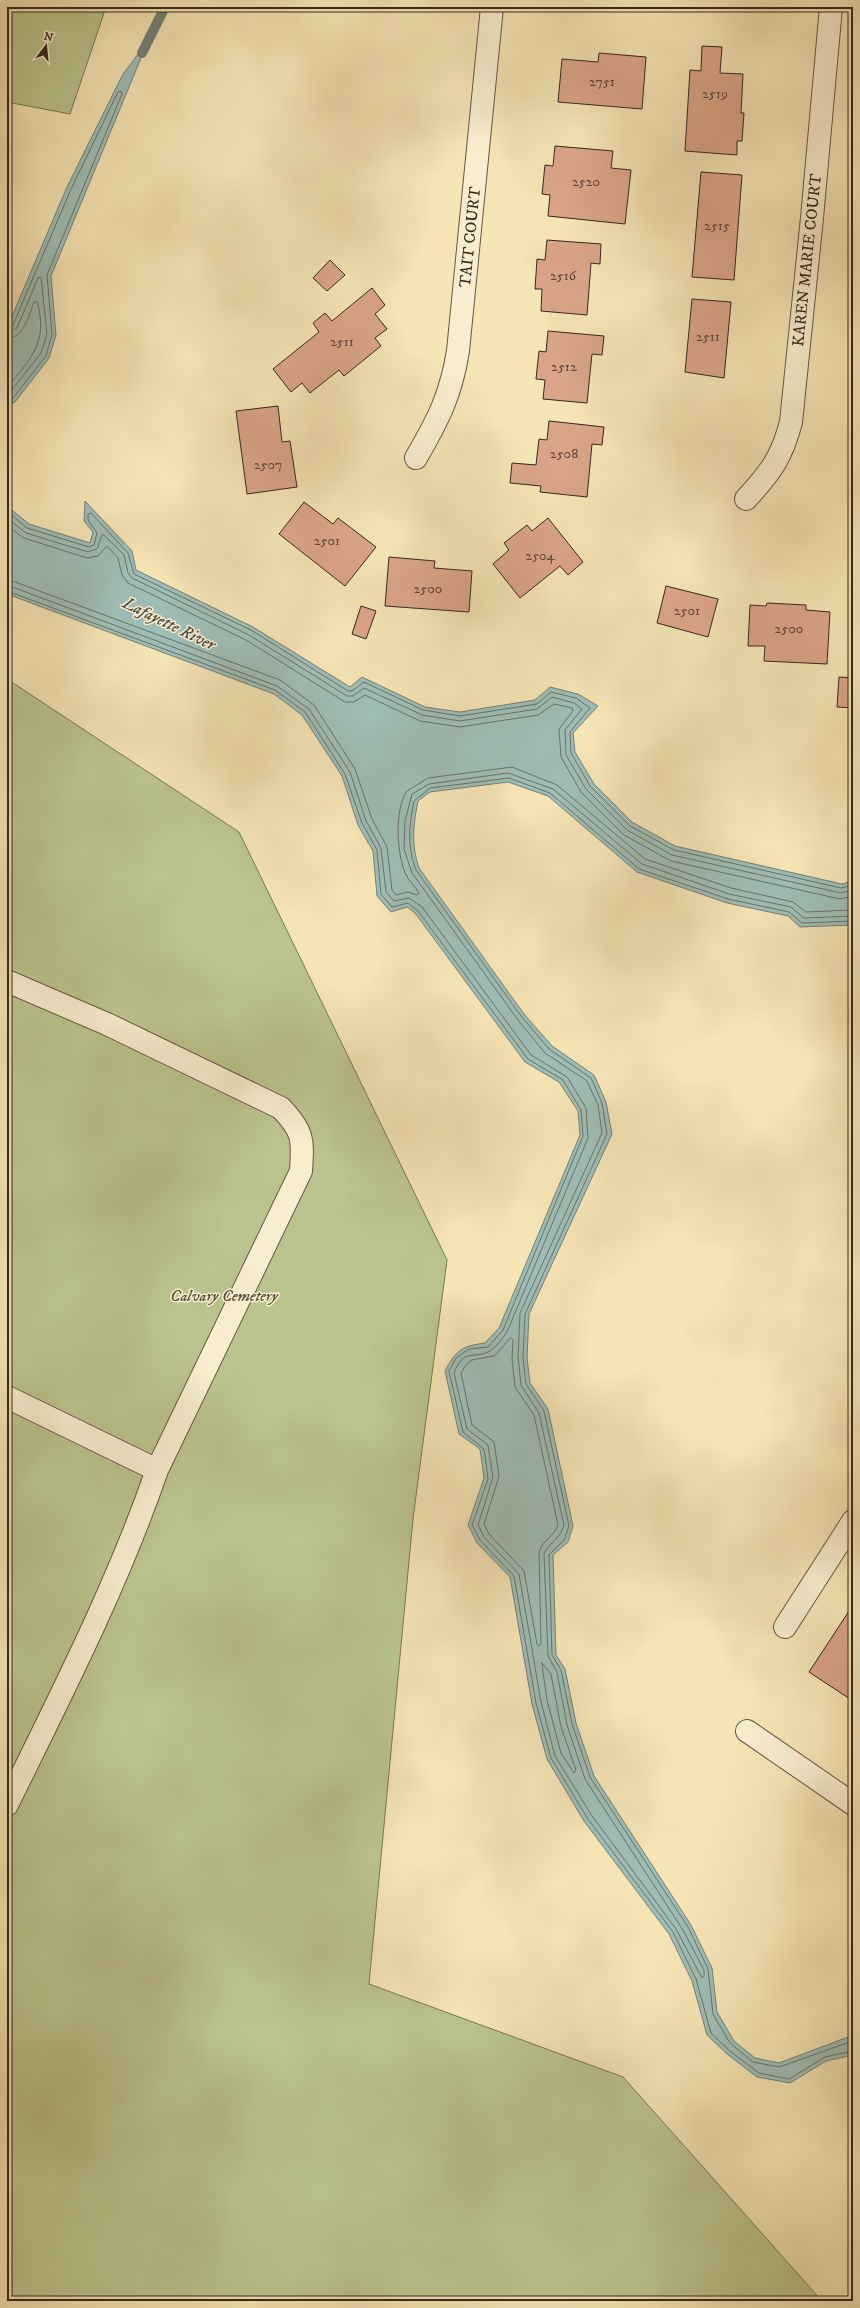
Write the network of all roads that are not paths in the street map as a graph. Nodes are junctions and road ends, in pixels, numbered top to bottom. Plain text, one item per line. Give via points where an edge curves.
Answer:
1 (492, 7) edge
2 (831, 7) edge
3 (416, 458) dead end
4 (746, 499) dead end
5 (7, 981) edge
6 (7, 1397) edge
7 (157, 1470) junction
8 (853, 1521) edge
9 (785, 1626) dead end
10 (747, 1731) dead end
11 (853, 1804) edge
12 (7, 1805) edge

1 - 3 street, TAIT COURT via 454,377 439,419
2 - 4 street, KAREN MARIE COURT via 791,422 784,447 769,475
5 - 7 street via 107,1024 281,1108 296,1124 303,1143 301,1172
6 - 7 street
7 - 12 street via 140,1520 80,1655
8 - 9 street
10 - 11 street

